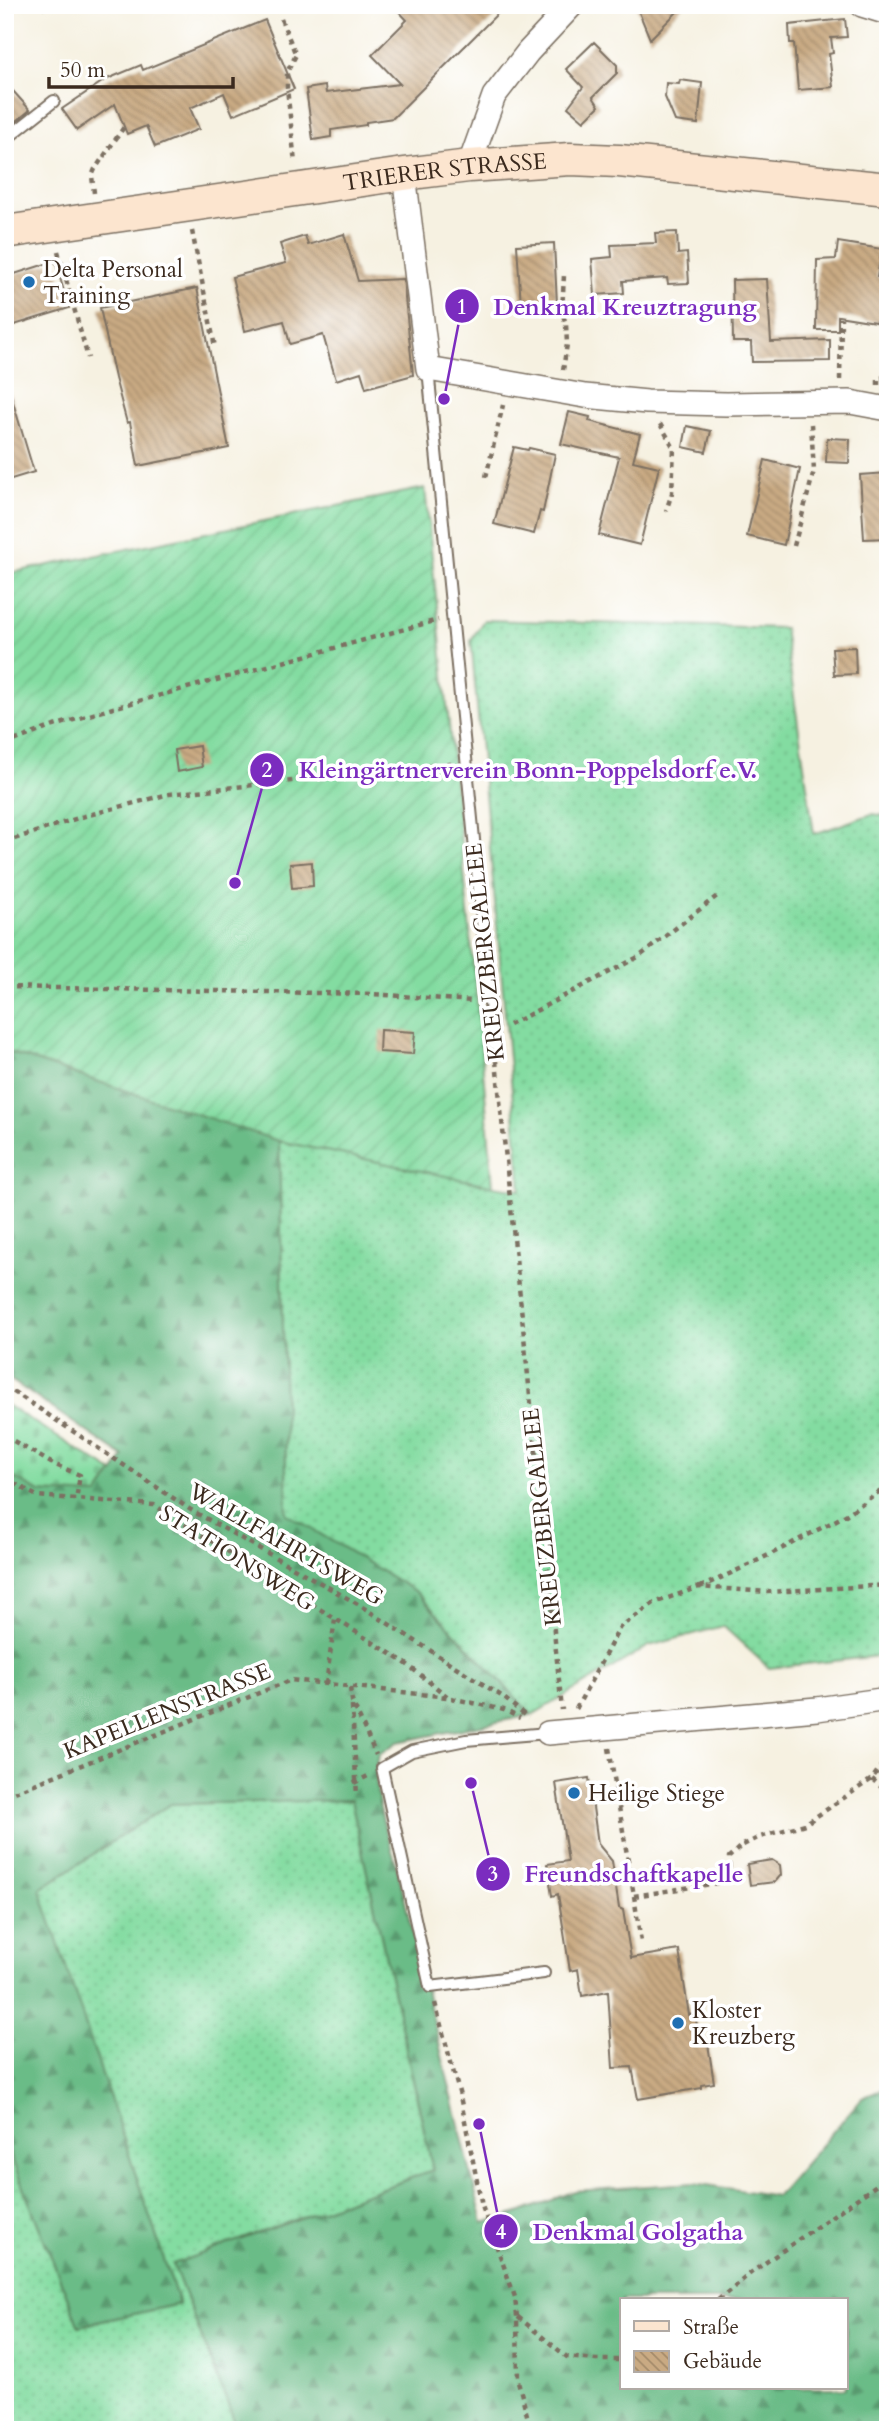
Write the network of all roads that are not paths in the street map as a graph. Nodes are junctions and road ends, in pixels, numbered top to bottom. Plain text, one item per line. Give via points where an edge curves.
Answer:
1 (572, 5) edge
2 (862, 5) edge
3 (888, 13) edge
4 (54, 101) dead end
5 (5, 141) edge
6 (469, 166) junction
7 (404, 173) junction
8 (888, 189) edge
9 (5, 232) edge
10 (428, 369) junction
11 (888, 409) edge
12 (494, 1044) road end
13 (888, 1699) edge
14 (561, 1728) joint
15 (544, 1973) dead end

1 - 6 street via 494,96
2 - 3 street
4 - 5 lane
6 - 7 street, TRIERER STRASSE
6 - 8 street, TRIERER STRASSE via 570,159 619,161
7 - 9 street, TRIERER STRASSE
7 - 10 street, KREUZBERGALLEE
10 - 11 street via 648,402 850,402
10 - 12 lane, KREUZBERGALLEE via 497,1028
13 - 14 street via 817,1709
14 - 15 lane via 412,1751 382,1768 430,1987

